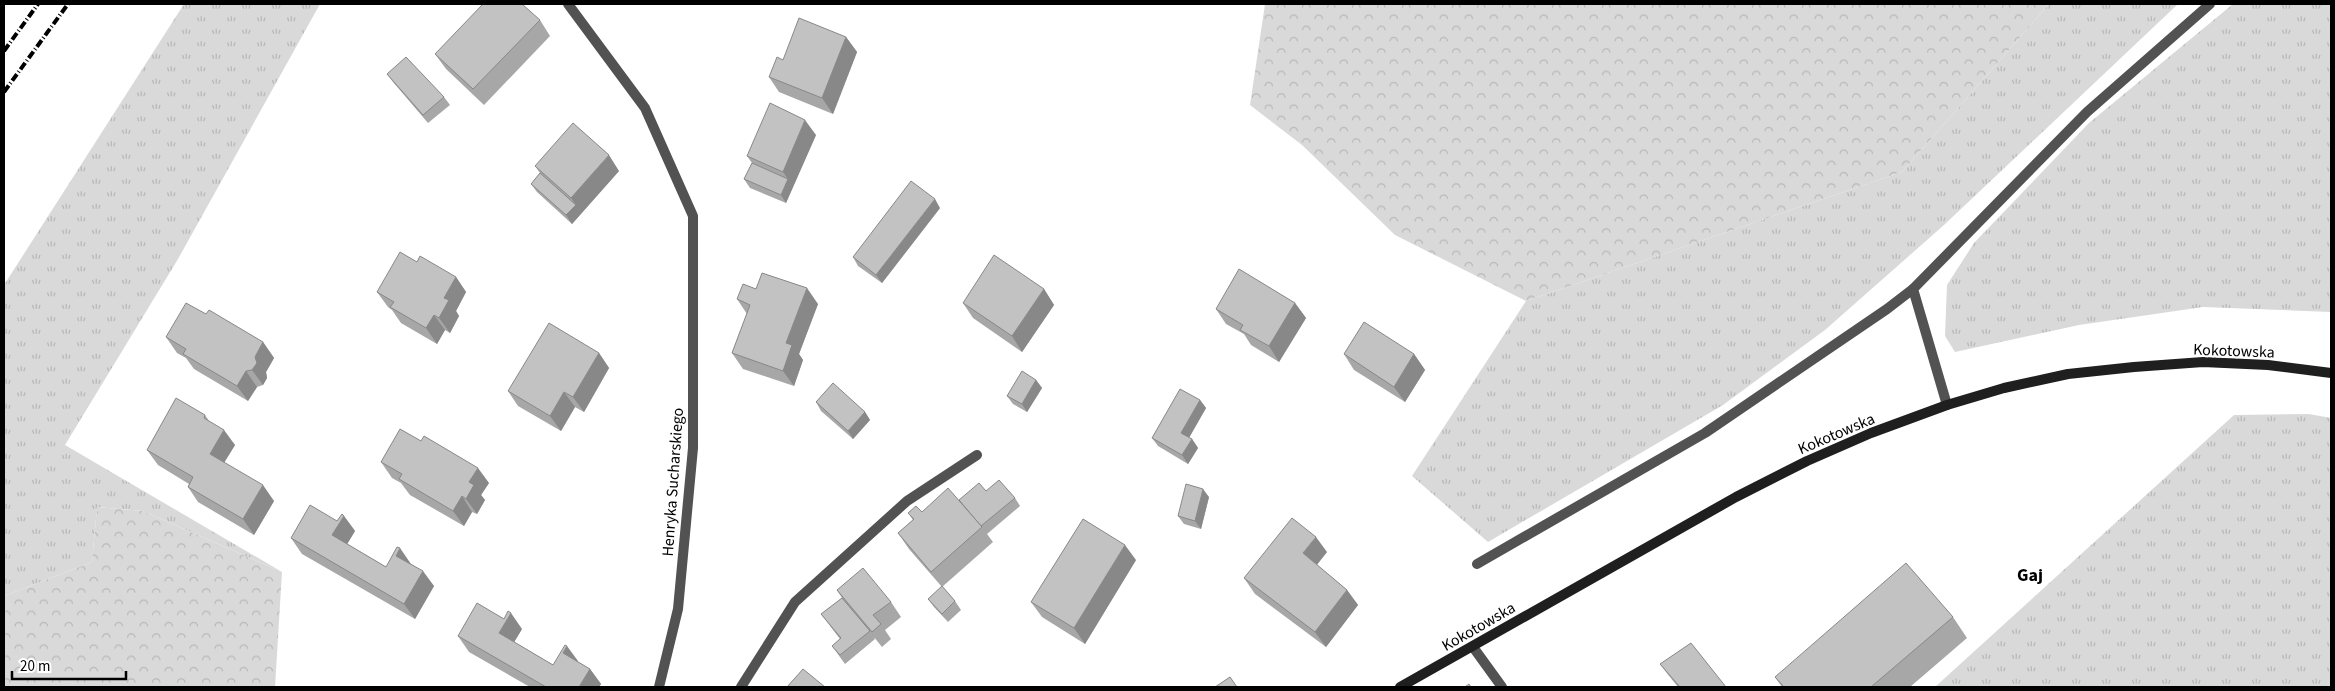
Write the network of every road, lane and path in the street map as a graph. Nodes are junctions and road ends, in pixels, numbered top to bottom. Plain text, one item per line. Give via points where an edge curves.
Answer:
1 (568, 4) edge
2 (2210, 4) edge
3 (1913, 289) junction
4 (2331, 372) edge
5 (1947, 405) junction
6 (977, 455) dead end
7 (1477, 564) dead end
8 (1473, 647) junction
9 (659, 687) edge
10 (741, 687) edge
11 (1400, 687) edge
12 (1502, 687) edge

1 - 9 street, Henryka Sucharskiego via 645,108 693,216 693,448 678,609
2 - 3 street via 2087,112
3 - 5 street
3 - 7 street via 1704,433
4 - 5 street, Kokotowska via 2203,362 2134,367 2068,374
5 - 8 street, Kokotowska via 1872,433 1736,497
6 - 10 street via 907,501 795,602
8 - 11 street, Kokotowska
8 - 12 street

